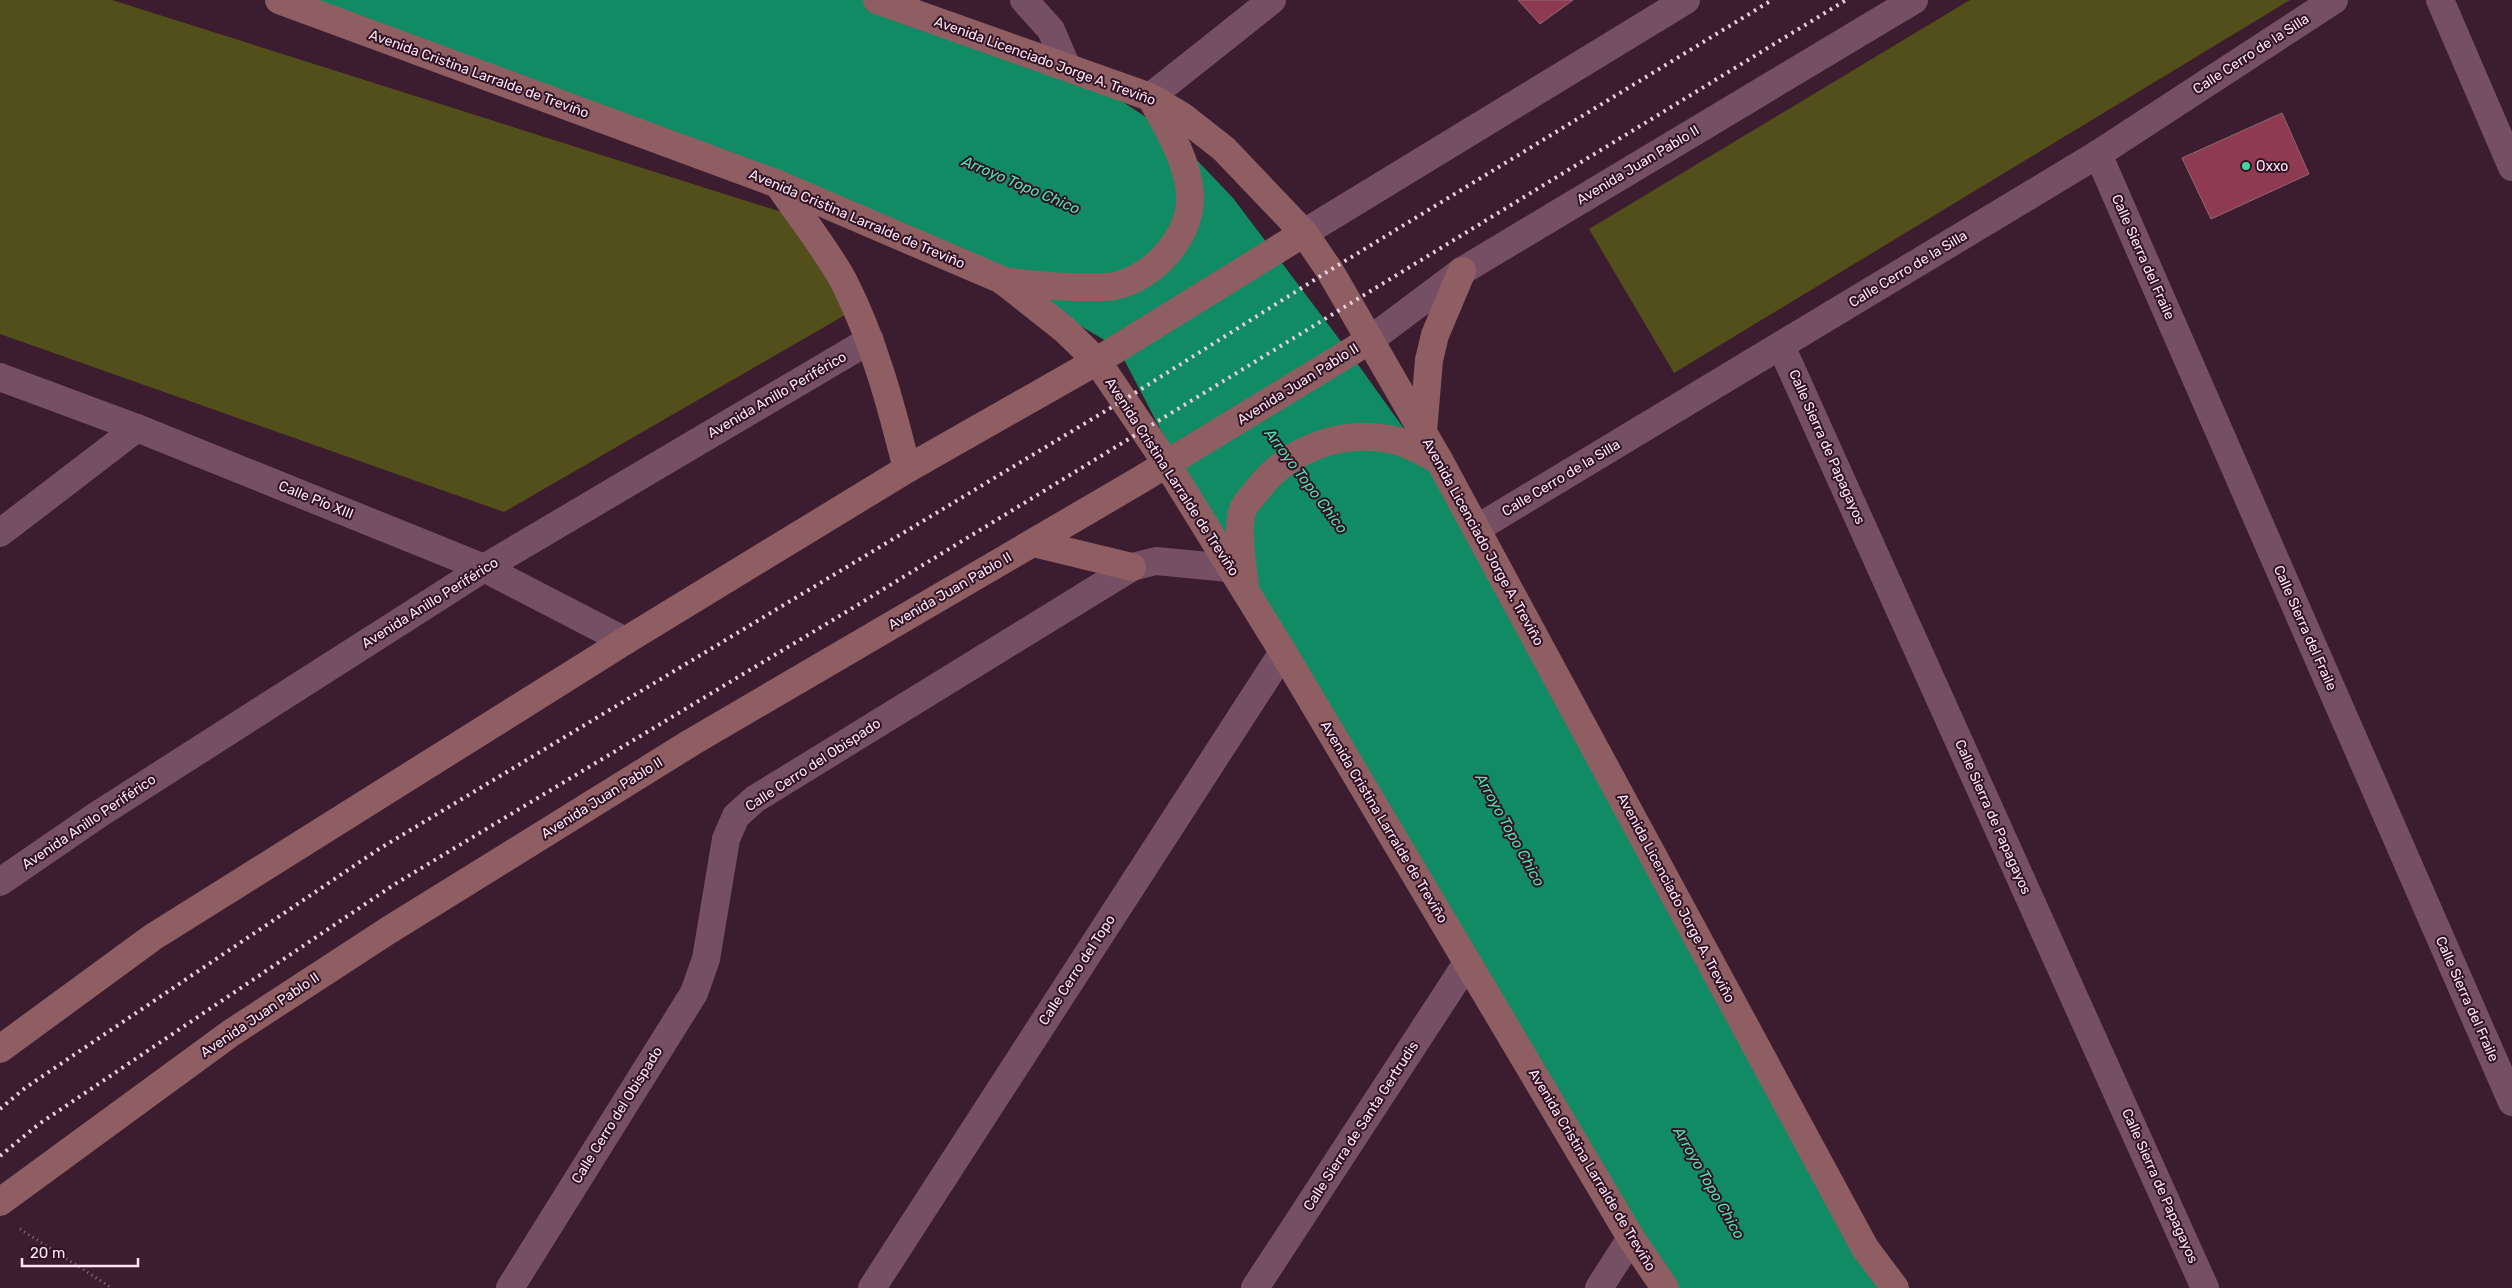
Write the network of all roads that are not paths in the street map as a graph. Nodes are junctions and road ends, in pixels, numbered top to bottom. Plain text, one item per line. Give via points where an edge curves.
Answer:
1 (279, 0) edge
2 (877, 0) edge
3 (1024, 0) edge
4 (1272, 0) edge
5 (1686, 0) edge
6 (1914, 0) edge
7 (2440, 0) edge
8 (2330, 1) edge
9 (1066, 65) junction
10 (1150, 97) junction
11 (2098, 154) junction
12 (2512, 167) edge
13 (778, 184) junction
14 (1295, 239) junction
15 (1462, 270) junction
16 (1002, 280) junction
17 (870, 340) junction
18 (1359, 346) junction
19 (1781, 346) junction
20 (1108, 355) junction
21 (0, 377) edge
22 (137, 428) junction
23 (1411, 437) junction
24 (1175, 459) junction
25 (907, 469) junction
26 (1476, 529) junction
27 (0, 533) edge
28 (1033, 543) junction
29 (1132, 567) junction
30 (484, 568) junction
31 (1229, 568) junction
32 (1246, 593) junction
33 (625, 641) junction
34 (1283, 652) junction
35 (0, 882) edge
36 (1467, 963) junction
37 (0, 1049) edge
38 (2512, 1102) edge
39 (0, 1202) edge
40 (1631, 1238) junction
41 (510, 1288) edge
42 (872, 1288) edge
43 (1255, 1288) edge
44 (1599, 1288) edge
45 (1665, 1288) edge
46 (1895, 1288) edge
47 (2205, 1288) edge

1 - 13 main road, Avenida Cristina Larralde de Treviño
2 - 9 main road, Avenida Licenciado Jorge A. Treviño
3 - 9 street via 1051,30
4 - 10 street
5 - 14 street
6 - 15 street, Avenida Juan Pablo II
7 - 12 street
8 - 11 street, Calle Cerro de la Silla
9 - 10 main road, Avenida Licenciado Jorge A. Treviño
10 - 14 main road, Avenida Licenciado Jorge A. Treviño via 1182,116 1224,149
10 - 16 main road via 1172,134 1190,194 1180,234 1164,258 1141,278 1113,286 1050,288
11 - 19 street, Calle Cerro de la Silla
11 - 38 street, Calle Sierra del Fraile
13 - 16 main road, Avenida Cristina Larralde de Treviño
13 - 17 main road via 843,280
14 - 18 main road, Avenida Licenciado Jorge A. Treviño via 1330,271
14 - 20 main road
15 - 18 street, Avenida Juan Pablo II
15 - 23 main road via 1435,335
16 - 20 main road, Avenida Cristina Larralde de Treviño via 1064,329
17 - 25 main road
17 - 30 street, Avenida Anillo Periférico
18 - 23 main road, Avenida Licenciado Jorge A. Treviño
18 - 24 main road, Avenida Juan Pablo II
19 - 26 street, Calle Cerro de la Silla
19 - 47 street, Calle Sierra de Papagayos
20 - 24 main road, Avenida Cristina Larralde de Treviño
20 - 25 main road
21 - 22 street, Calle Pío XIII
22 - 27 street
22 - 30 street, Calle Pío XIII
23 - 26 main road, Avenida Licenciado Jorge A. Treviño via 1438,460
23 - 32 main road via 1334,439 1298,454 1268,476 1243,508 1239,540
24 - 28 main road, Avenida Juan Pablo II
24 - 31 main road, Avenida Cristina Larralde de Treviño
25 - 33 main road
26 - 46 main road, Avenida Licenciado Jorge A. Treviño via 1864,1248
28 - 29 main road
28 - 39 main road, Avenida Juan Pablo II via 692,742 389,930 231,1033
29 - 31 street, Calle Cerro del Obispado via 1156,561
29 - 41 street, Calle Cerro del Obispado via 755,799 736,816 726,839 706,959 694,993
30 - 33 street, Calle Pío XIII
30 - 35 street, Avenida Anillo Periférico via 99,814
31 - 32 main road, Avenida Cristina Larralde de Treviño
32 - 34 main road, Avenida Cristina Larralde de Treviño
33 - 37 main road via 153,937
34 - 36 main road, Avenida Cristina Larralde de Treviño
34 - 42 street, Calle Cerro del Topo
36 - 40 main road, Avenida Cristina Larralde de Treviño
36 - 43 street, Calle Sierra de Santa Gertrudis
40 - 44 street
40 - 45 main road, Avenida Cristina Larralde de Treviño

